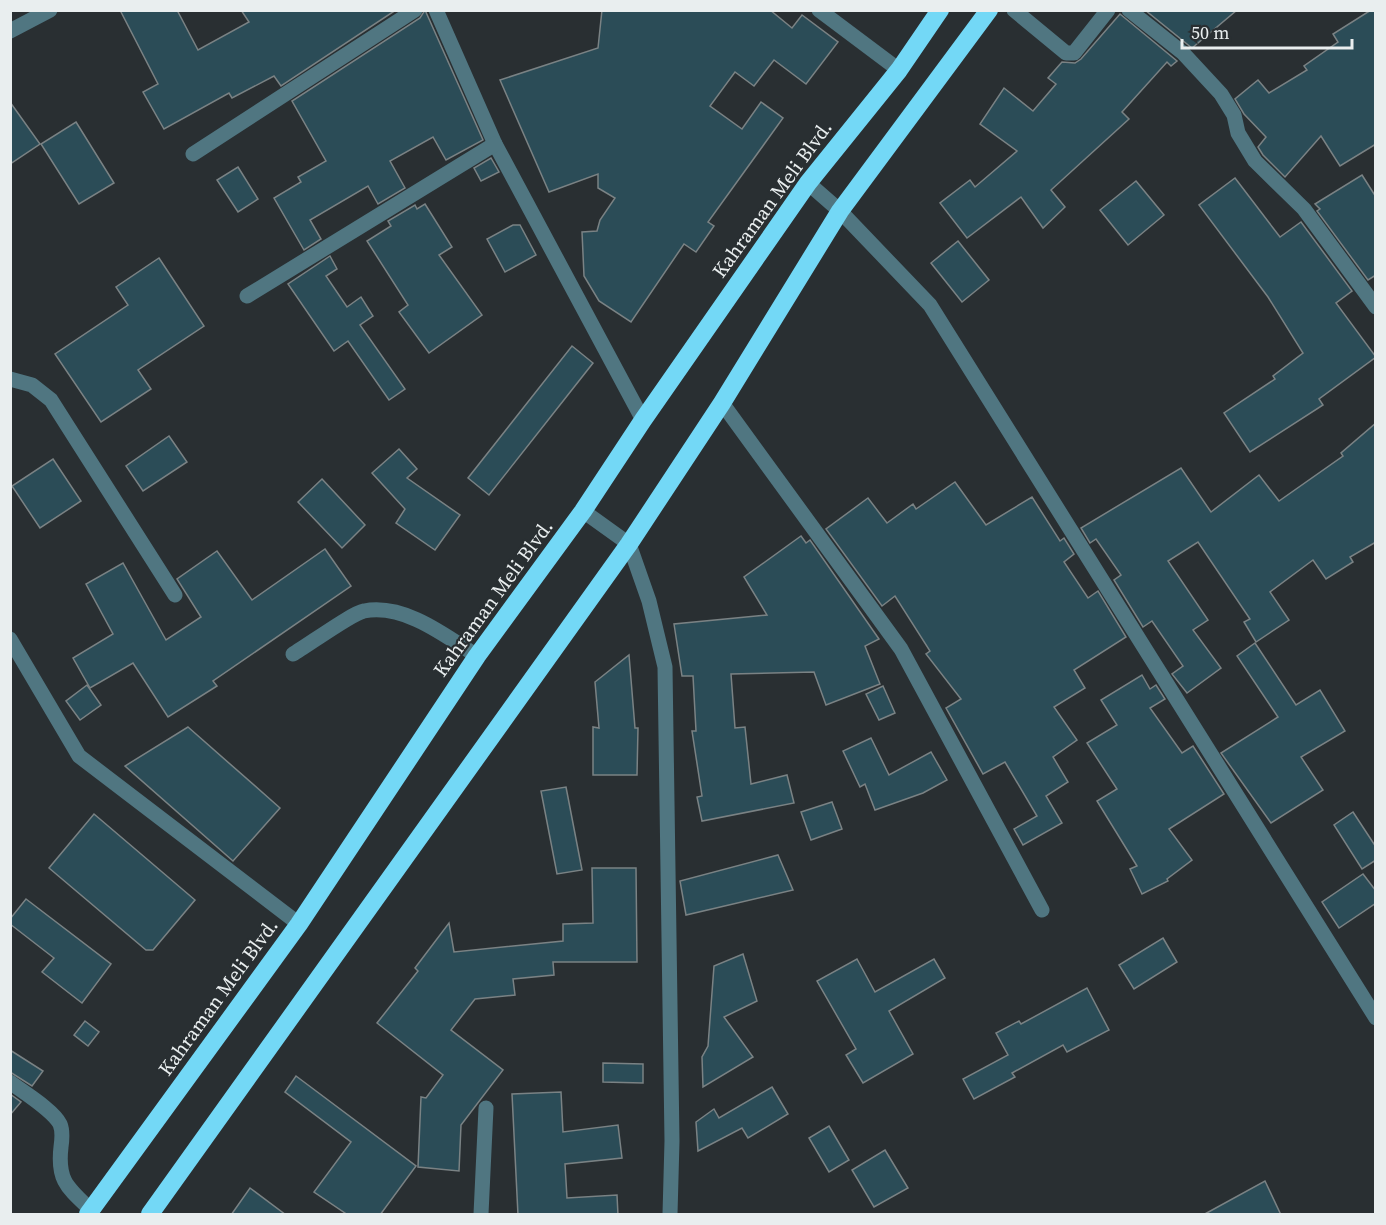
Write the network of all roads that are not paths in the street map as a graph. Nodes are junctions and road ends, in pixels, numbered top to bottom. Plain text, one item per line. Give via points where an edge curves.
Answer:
1 (50, 10) edge
2 (416, 10) edge
3 (436, 10) edge
4 (819, 10) edge
5 (940, 10) edge
6 (989, 10) edge
7 (1014, 10) edge
8 (1108, 10) edge
9 (1129, 10) edge
10 (10, 32) edge
11 (899, 70) junction
12 (495, 144) junction
13 (193, 154) dead end
14 (808, 183) junction
15 (840, 211) junction
16 (248, 296) dead end
17 (1376, 307) edge
18 (10, 379) edge
19 (722, 403) junction
20 (643, 420) junction
21 (584, 511) junction
22 (629, 544) junction
23 (175, 595) dead end
24 (10, 639) edge
25 (293, 654) dead end
26 (477, 656) junction
27 (1042, 910) dead end
28 (299, 924) junction
29 (1376, 1018) edge
30 (10, 1082) edge
31 (486, 1108) dead end
32 (89, 1212) edge
33 (150, 1215) edge
34 (481, 1215) edge
35 (670, 1215) edge

1 - 10 street
2 - 13 street
3 - 12 street
4 - 11 street
5 - 11 highway, Kahraman Meli Blvd.
6 - 15 highway
7 - 8 street via 1066,53 1074,53
9 - 17 street via 1183,53 1221,94 1255,160 1304,209
11 - 14 highway, Kahraman Meli Blvd.
12 - 16 street
12 - 20 street
14 - 15 street
14 - 20 highway, Kahraman Meli Blvd.
15 - 19 highway
15 - 29 street via 930,305
18 - 23 street via 32,385 51,400
19 - 22 highway
19 - 27 street via 901,649
20 - 21 highway, Kahraman Meli Blvd.
21 - 22 street
21 - 26 highway, Kahraman Meli Blvd.
22 - 33 highway
22 - 35 street via 649,601 665,667
24 - 28 street via 79,756
25 - 26 street via 364,611 392,612 422,620
26 - 28 highway, Kahraman Meli Blvd.
28 - 32 highway, Kahraman Meli Blvd.
30 - 32 street via 60,1125 59,1166 65,1185
31 - 34 street

